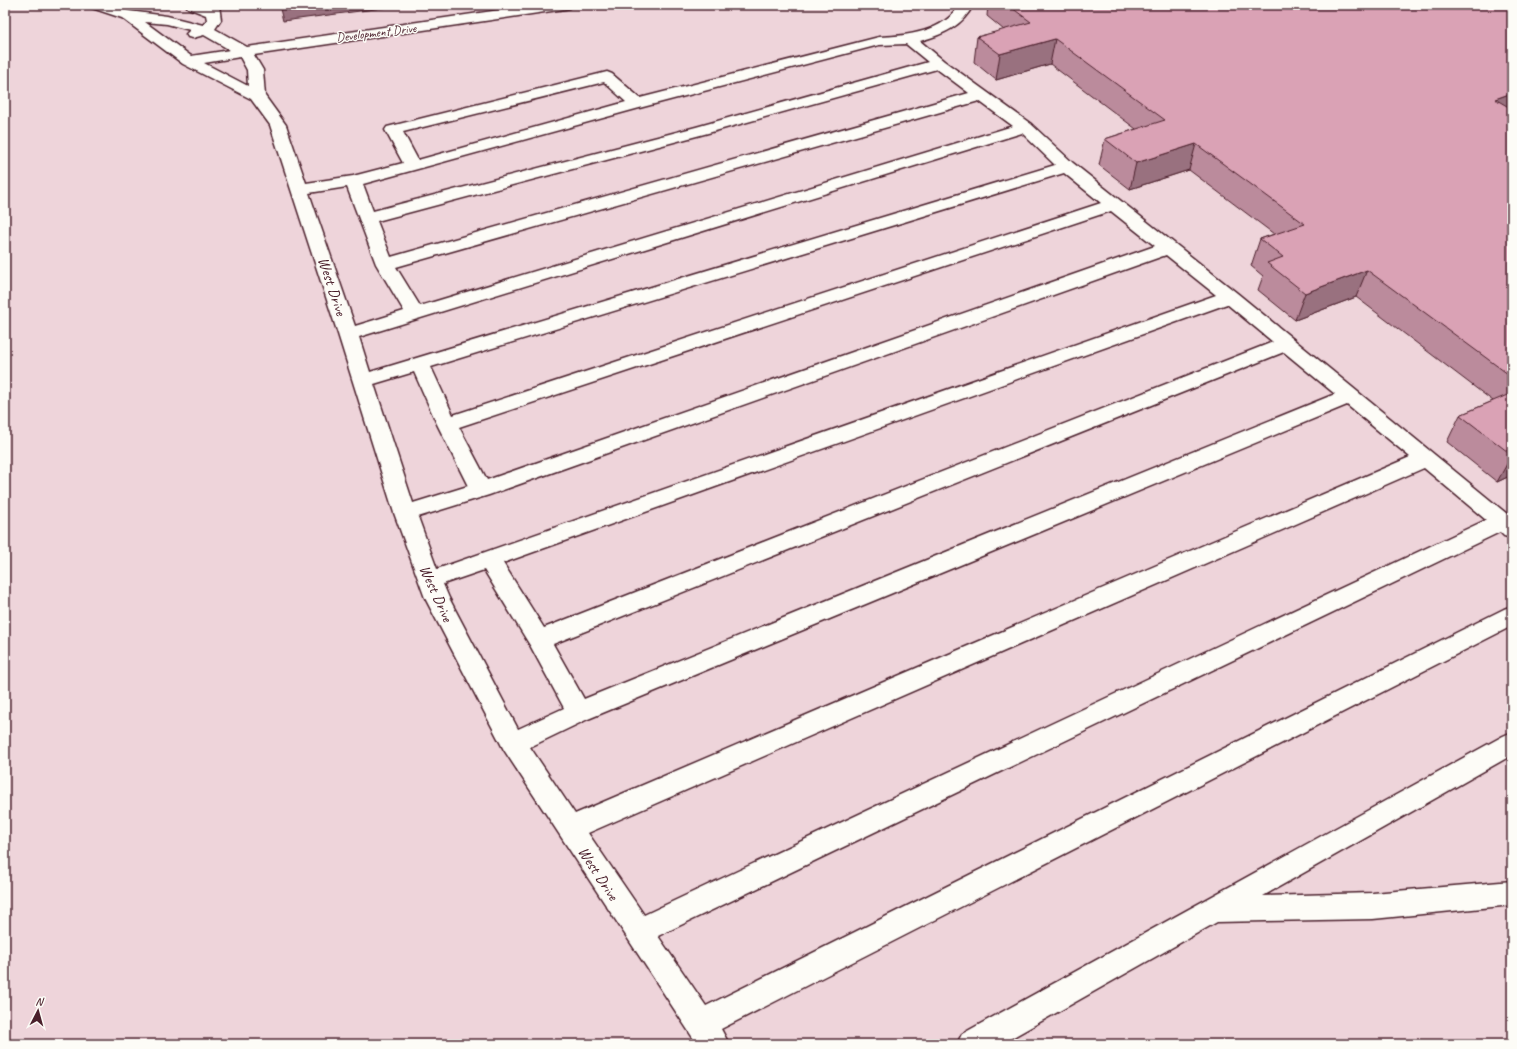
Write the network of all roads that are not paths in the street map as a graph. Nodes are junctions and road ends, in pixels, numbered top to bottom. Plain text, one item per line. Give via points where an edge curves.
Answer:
1 (97, 5) edge
2 (193, 5) edge
3 (565, 5) edge
4 (966, 5) edge
5 (212, 8) edge
6 (127, 15) junction
7 (206, 30) junction
8 (909, 39) junction
9 (163, 42) junction
10 (245, 52) junction
11 (188, 61) junction
12 (939, 64) junction
13 (980, 95) junction
14 (257, 96) junction
15 (637, 104) junction
16 (1025, 127) junction
17 (413, 166) junction
18 (1067, 166) junction
19 (353, 181) junction
20 (300, 189) junction
21 (1115, 204) junction
22 (367, 218) junction
23 (1167, 248) junction
24 (385, 264) junction
25 (1230, 297) junction
26 (415, 314) junction
27 (348, 334) junction
28 (1287, 344) junction
29 (420, 364) junction
30 (363, 381) junction
31 (1350, 396) junction
32 (447, 424) junction
33 (1426, 459) junction
34 (480, 490) junction
35 (405, 513) junction
36 (1507, 526) edge
37 (489, 559) junction
38 (430, 580) junction
39 (1512, 615) edge
40 (539, 640) junction
41 (579, 712) junction
42 (513, 743) junction
43 (1512, 743) edge
44 (570, 829) junction
45 (1512, 893) edge
46 (1215, 910) junction
47 (638, 932) junction
48 (707, 1034) edge
49 (972, 1044) edge

1 - 6 street, West Drive
2 - 5 street
3 - 10 street, Development Drive
4 - 8 street via 948,26
5 - 7 street via 214,20
6 - 7 street, West Drive via 167,20
6 - 9 street, West Drive
7 - 9 street
7 - 10 street, West Drive
8 - 12 street
8 - 15 street via 879,41
9 - 11 street, West Drive
10 - 11 street, Development Drive
10 - 14 street via 255,70
11 - 14 street, West Drive
12 - 13 street
12 - 22 street via 702,130
13 - 16 street
13 - 24 street
14 - 20 street, West Drive via 278,125
15 - 17 street
15 - 17 street via 607,77 393,130
16 - 18 street
16 - 26 street
17 - 19 street
18 - 21 street
18 - 29 street
19 - 20 street
19 - 22 street
20 - 27 street, West Drive
21 - 23 street
21 - 32 street
22 - 24 street
23 - 25 street
23 - 34 street
24 - 26 street
25 - 28 street
25 - 37 street
26 - 27 street
27 - 30 street, West Drive
28 - 31 street
28 - 40 street
29 - 30 street
29 - 32 street
30 - 35 street, West Drive
31 - 33 street
31 - 41 street
32 - 34 street
33 - 36 street
33 - 44 street
34 - 35 street
35 - 38 street, West Drive
36 - 47 street
37 - 38 street
37 - 40 street
38 - 42 street, West Drive
39 - 48 street
40 - 41 street
41 - 42 street
42 - 44 street, West Drive
43 - 46 street
44 - 47 street, West Drive
45 - 46 street via 1373,906
46 - 49 street
47 - 48 street, West Drive

